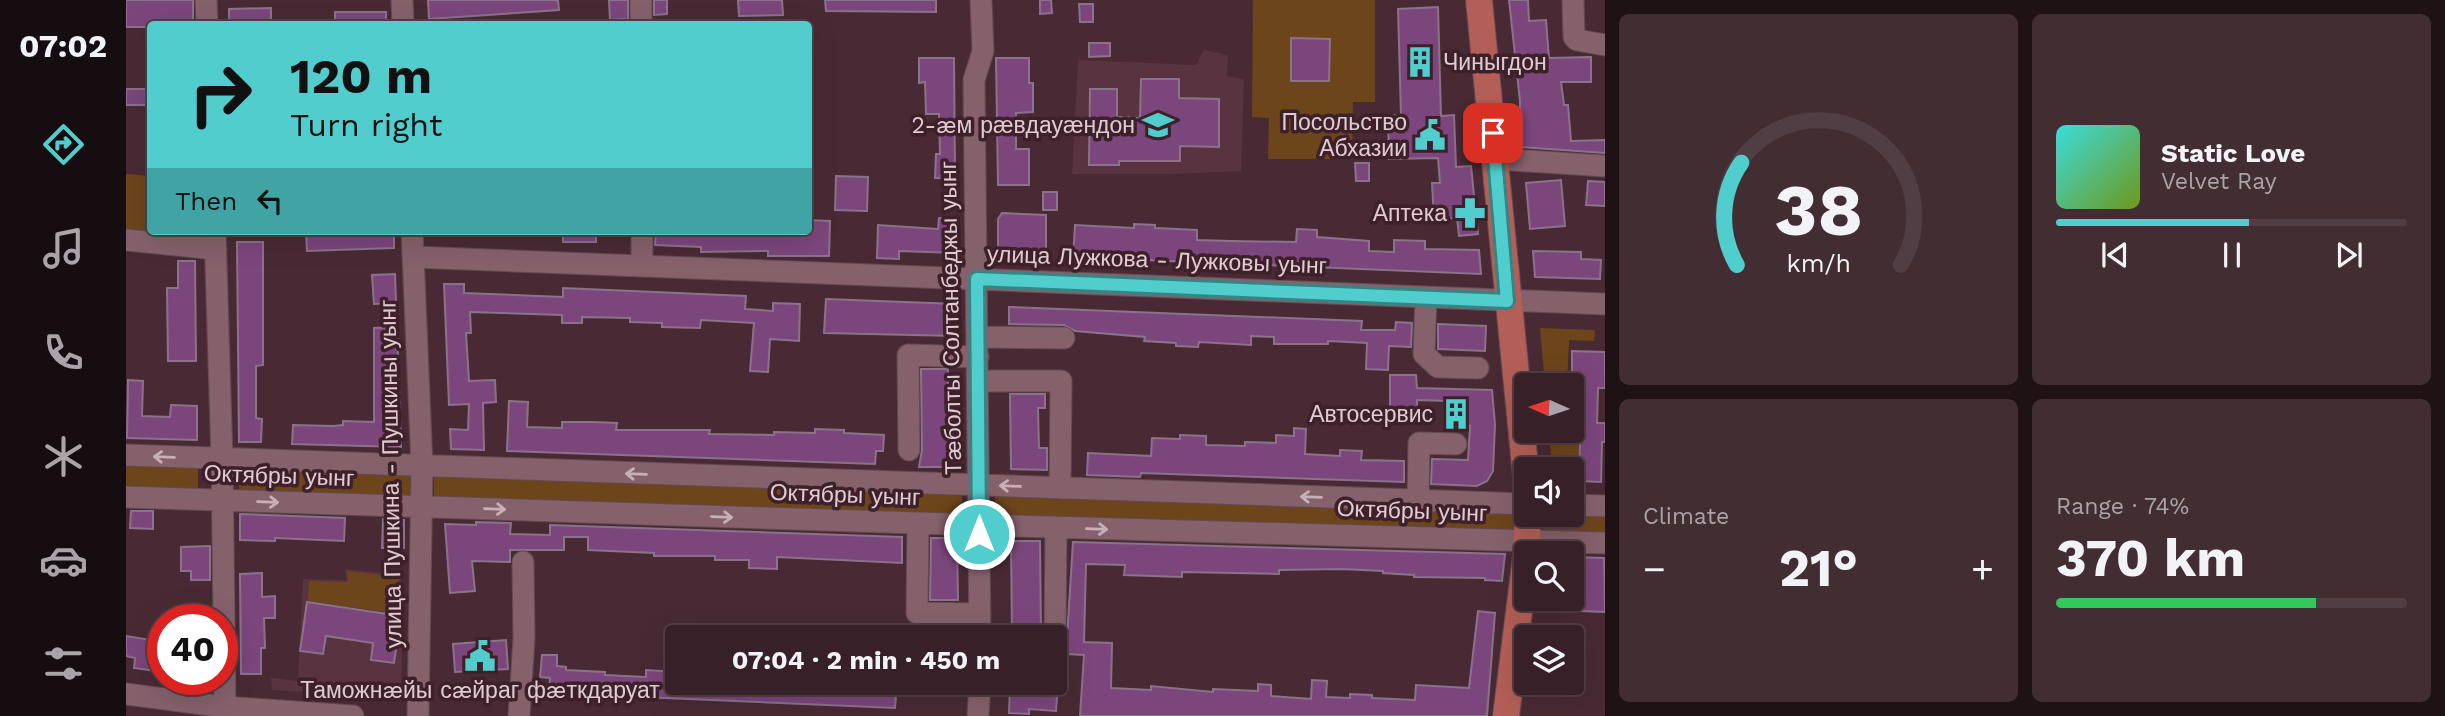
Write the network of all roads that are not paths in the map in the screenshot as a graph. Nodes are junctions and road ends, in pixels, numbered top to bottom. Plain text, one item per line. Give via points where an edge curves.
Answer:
1 (206, 0) edge
2 (401, 0) edge
3 (641, 0) edge
4 (981, 0) edge
5 (1479, 0) edge
6 (1573, 0) edge
7 (207, 21) edge
8 (403, 21) edge
9 (642, 21) edge
10 (1605, 45) edge
11 (1496, 159) junction
12 (1605, 166) edge
13 (412, 235) edge
14 (642, 235) edge
15 (126, 240) edge
16 (216, 240) edge
17 (414, 257) junction
18 (642, 266) junction
19 (977, 279) junction
20 (1426, 297) junction
21 (1507, 301) junction
22 (1605, 304) edge
23 (1064, 338) dead end
24 (977, 347) junction
25 (1478, 368) dead end
26 (978, 381) junction
27 (1456, 443) dead end
28 (909, 450) dead end
29 (126, 455) edge
30 (1524, 457) edge
31 (222, 459) junction
32 (422, 466) junction
33 (979, 485) junction
34 (1060, 488) junction
35 (126, 497) edge
36 (222, 500) junction
37 (1418, 500) junction
38 (1514, 504) edge
39 (1584, 505) edge
40 (1605, 506) edge
41 (422, 507) junction
42 (918, 523) junction
43 (979, 526) junction
44 (1056, 528) junction
45 (1527, 541) edge
46 (1584, 542) edge
47 (1605, 543) edge
48 (523, 562) dead end
49 (1519, 611) edge
50 (980, 614) junction
51 (980, 625) edge
52 (1055, 625) edge
53 (979, 695) edge
54 (129, 700) edge
55 (225, 707) junction
56 (278, 713) edge
57 (300, 714) edge
58 (353, 716) edge
59 (418, 716) edge
60 (519, 716) edge
61 (978, 716) edge
62 (1506, 716) edge

1 - 7 street
2 - 8 street
3 - 9 street
4 - 19 street, Тæболты Солтанбеджы уынг via 983,51 974,80
5 - 11 main road
6 - 10 street via 1574,37
11 - 12 street
11 - 21 main road
13 - 17 street, улица Пушкина - Пушкины уынг
14 - 18 street
15 - 16 street
16 - 31 street
17 - 18 street, улица Лужкова - Лужковы уынг
17 - 32 street, улица Пушкина - Пушкины уынг
18 - 19 street, улица Лужкова - Лужковы уынг
19 - 20 street, улица Лужкова - Лужковы уынг
19 - 24 street, Тæболты Солтанбеджы уынг
20 - 21 street, улица Лужкова - Лужковы уынг
20 - 25 street via 1424,354 1438,367
21 - 22 street, улица Лужкова - Лужковы уынг
21 - 30 main road
23 - 24 street
24 - 26 street, Тæболты Солтанбеджы уынг
24 - 28 street via 908,355
26 - 33 street, Тæболты Солтанбеджы уынг
26 - 34 street via 1061,381
27 - 37 street via 1419,443
31 -> 29 street, Октябры уынг
31 - 32 street, Октябры уынг
31 - 36 street
33 -> 32 street, Октябры уынг
32 - 41 street, улица Пушкина - Пушкины уынг
34 -> 33 street, Октябры уынг
33 - 43 street, Тæболты Солтанбеджы уынг
37 -> 34 street, Октябры уынг
35 - 36 street, Октябры уынг
36 -> 41 street, Октябры уынг
36 - 55 street
37 - 38 street, Октябры уынг
39 - 40 street
41 -> 42 street, Октябры уынг
41 - 59 street, улица Пушкина - Пушкины уынг
42 - 43 street, Октябры уынг
42 - 50 street via 917,613
43 - 44 street, Октябры уынг
43 - 50 street, Тæболты Солтанбеджы уынг
44 -> 45 street, Октябры уынг
44 - 52 street
46 - 47 street, Октябры уынг
48 - 60 street
49 - 62 main road
50 - 51 street, Тæболты Солтанбеджы уынг
53 - 61 street
54 - 55 street
55 - 56 street
56 - 57 street
57 - 58 street

